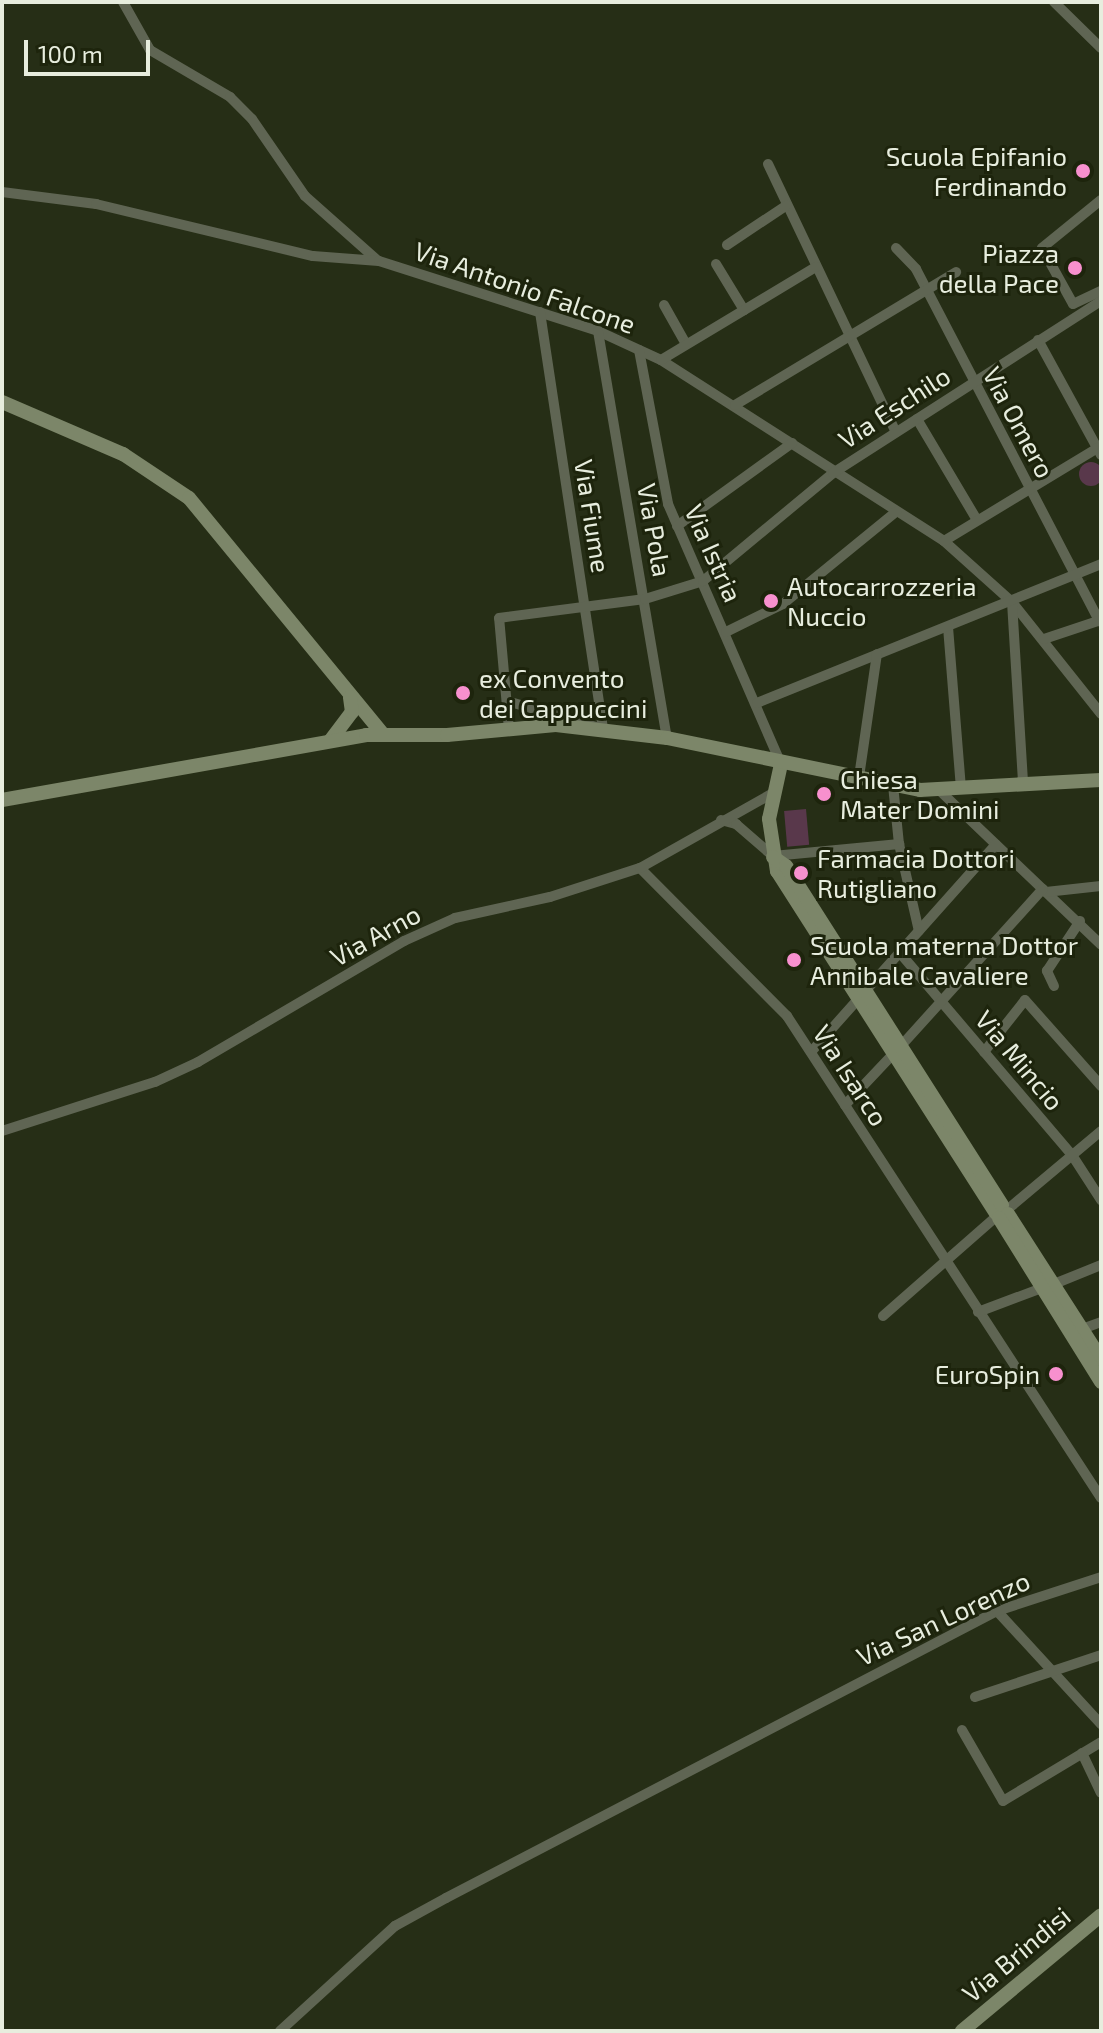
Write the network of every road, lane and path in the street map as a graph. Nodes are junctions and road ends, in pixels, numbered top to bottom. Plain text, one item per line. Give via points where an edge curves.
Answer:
1 (123, 2) edge
2 (1054, 2) edge
3 (1101, 48) edge
4 (768, 164) dead end
5 (2, 192) edge
6 (1101, 200) edge
7 (787, 205) junction
8 (727, 245) dead end
9 (896, 248) dead end
10 (379, 261) junction
11 (716, 264) dead end
12 (816, 267) junction
13 (956, 272) dead end
14 (1101, 291) edge
15 (927, 292) junction
16 (1101, 301) edge
17 (664, 305) dead end
18 (744, 310) junction
19 (540, 312) junction
20 (598, 331) junction
21 (849, 336) junction
22 (1038, 340) junction
23 (686, 344) junction
24 (639, 350) junction
25 (661, 360) junction
26 (971, 382) junction
27 (2, 402) edge
28 (735, 405) junction
29 (917, 419) junction
30 (896, 432) junction
31 (792, 443) junction
32 (1100, 449) edge
33 (833, 473) junction
34 (1029, 488) junction
35 (896, 512) junction
36 (977, 520) junction
37 (677, 526) junction
38 (944, 541) junction
39 (1101, 564) edge
40 (1076, 575) junction
41 (703, 581) junction
42 (645, 599) junction
43 (1012, 602) junction
44 (584, 605) junction
45 (1100, 621) edge
46 (948, 627) junction
47 (726, 632) junction
48 (1044, 639) junction
49 (877, 654) junction
50 (507, 701) junction
51 (757, 703) junction
52 (351, 704) junction
53 (1101, 714) edge
54 (599, 727) junction
55 (509, 729) junction
56 (383, 734) junction
57 (366, 735) junction
58 (667, 738) junction
59 (330, 741) junction
60 (781, 764) junction
61 (859, 777) junction
62 (1101, 780) edge
63 (1023, 784) junction
64 (893, 785) junction
65 (961, 788) junction
66 (939, 790) junction
67 (773, 793) junction
68 (2, 800) edge
69 (721, 820) junction
70 (899, 844) junction
71 (996, 844) junction
72 (773, 856) junction
73 (640, 868) junction
74 (1101, 886) edge
75 (1045, 891) junction
76 (1080, 921) junction
77 (919, 931) junction
78 (1101, 945) edge
79 (900, 953) junction
80 (1054, 986) dead end
81 (862, 995) junction
82 (940, 1000) junction
83 (896, 1050) junction
84 (811, 1052) junction
85 (984, 1052) junction
86 (1101, 1086) edge
87 (845, 1105) junction
88 (2, 1131) edge
89 (1101, 1131) edge
90 (1072, 1155) junction
91 (1101, 1200) edge
92 (1002, 1213) junction
93 (945, 1262) junction
94 (1101, 1265) edge
95 (1048, 1286) junction
96 (978, 1312) junction
97 (883, 1316) dead end
98 (1101, 1322) edge
99 (1082, 1329) junction
100 (1101, 1359) edge
101 (1101, 1382) edge
102 (1101, 1498) edge
103 (1101, 1577) edge
104 (997, 1611) junction
105 (1101, 1655) edge
106 (1050, 1671) junction
107 (975, 1697) dead end
108 (1101, 1724) edge
109 (962, 1730) dead end
110 (1101, 1742) edge
111 (1082, 1753) junction
112 (1101, 1793) edge
113 (1101, 1915) edge
114 (280, 2031) edge
115 (962, 2031) edge

1 - 10 street via 150,50 230,97 252,119 305,196
2 - 3 street
4 - 7 street
5 - 10 street, Via Antonio Falcone via 96,204 313,256
6 - 14 street via 1042,248 1073,304
7 - 8 street
7 - 12 street
9 - 15 street, Via Omero via 916,269
10 - 19 street, Via Antonio Falcone
11 - 18 street
12 - 18 street
12 - 21 street
13 - 15 street
15 - 21 street
15 - 26 street, Via Omero
16 - 22 street, Via Eschilo
17 - 23 street
18 - 23 street
19 - 20 street, Via Antonio Falcone
19 - 44 street, Via Fiume
20 - 24 street, Via Antonio Falcone
20 - 42 street, Via Pola
21 - 28 street
21 - 30 street
22 - 26 street, Via Eschilo
22 - 32 street
23 - 25 street
24 - 25 street, Via Antonio Falcone
24 - 37 street, Via Istria via 668,504
25 - 28 street, Via Antonio Falcone
26 - 29 street, Via Eschilo
26 - 34 street, Via Omero
27 - 52 street via 123,454 189,498
28 - 31 street, Via Antonio Falcone
29 - 30 street, Via Eschilo
29 - 36 street
30 - 33 street, Via Eschilo
31 - 33 street, Via Antonio Falcone
31 - 37 street
32 - 34 street
33 - 35 street, Via Antonio Falcone
33 - 41 street, Via Eschilo
34 - 36 street
34 - 40 street, Via Omero
35 - 38 street, Via Antonio Falcone
35 - 47 street via 783,604
36 - 38 street
37 - 41 street, Via Istria
38 - 43 street, Via Antonio Falcone
39 - 40 street
40 - 43 street
40 - 45 street, Via Omero
41 - 42 street
41 - 47 street, Via Istria
42 - 44 street
42 - 58 street, Via Pola
43 - 46 street
43 - 48 street, Via Antonio Falcone
43 - 63 street
44 - 50 street via 499,618
44 - 54 street, Via Fiume
45 - 48 street
46 - 49 street
46 - 65 street
47 - 51 street, Via Istria
48 - 53 street, Via Antonio Falcone
49 - 51 street
49 - 61 street
50 - 54 street
50 - 55 street
51 - 60 street, Via Istria
52 - 56 street
52 - 57 street
52 - 59 street
54 - 55 street
54 - 58 street
55 - 56 street
56 - 57 street
57 - 59 street
58 - 60 street
59 - 68 street
60 - 61 street
60 - 67 street
61 - 64 street
62 - 63 street
63 - 65 street
64 - 66 street
64 - 70 street
65 - 66 street
66 - 71 street
67 - 69 street, Via Arno
67 - 72 street
69 - 72 street via 736,824
69 - 73 street, Via Arno
70 - 72 street
70 - 77 street
71 - 75 street
71 - 77 street
72 - 81 street via 777,871
73 - 84 street, Via Isarco via 772,998
73 - 88 street, Via Arno via 550,897 455,918 404,941 198,1062 155,1082
74 - 75 street
75 - 76 street
75 - 82 street
76 - 78 street
76 - 80 street via 1047,971
77 - 79 street
79 - 81 street
79 - 82 street, Via Mincio
81 - 83 street
81 - 84 street
82 - 83 street
82 - 85 street, Via Mincio
83 - 87 street
83 - 92 street
84 - 87 street, Via Isarco
85 - 86 street via 1025,1000
85 - 90 street, Via Mincio
87 - 93 street, Via Isarco
89 - 90 street
90 - 91 street, Via Mincio
90 - 92 street
92 - 93 street
92 - 95 street
93 - 96 street, Via Isarco
93 - 97 street
94 - 95 street
95 - 96 street
95 - 99 street
95 - 101 street
96 - 102 street, Via Isarco
98 - 99 street
99 - 100 street
103 - 104 street, Via San Lorenzo
104 - 106 street
104 - 114 street, Via San Lorenzo via 395,1926
105 - 106 street
106 - 107 street
106 - 108 street
109 - 111 street via 999,1800
110 - 111 street
111 - 112 street
113 - 115 street, Via Brindisi

